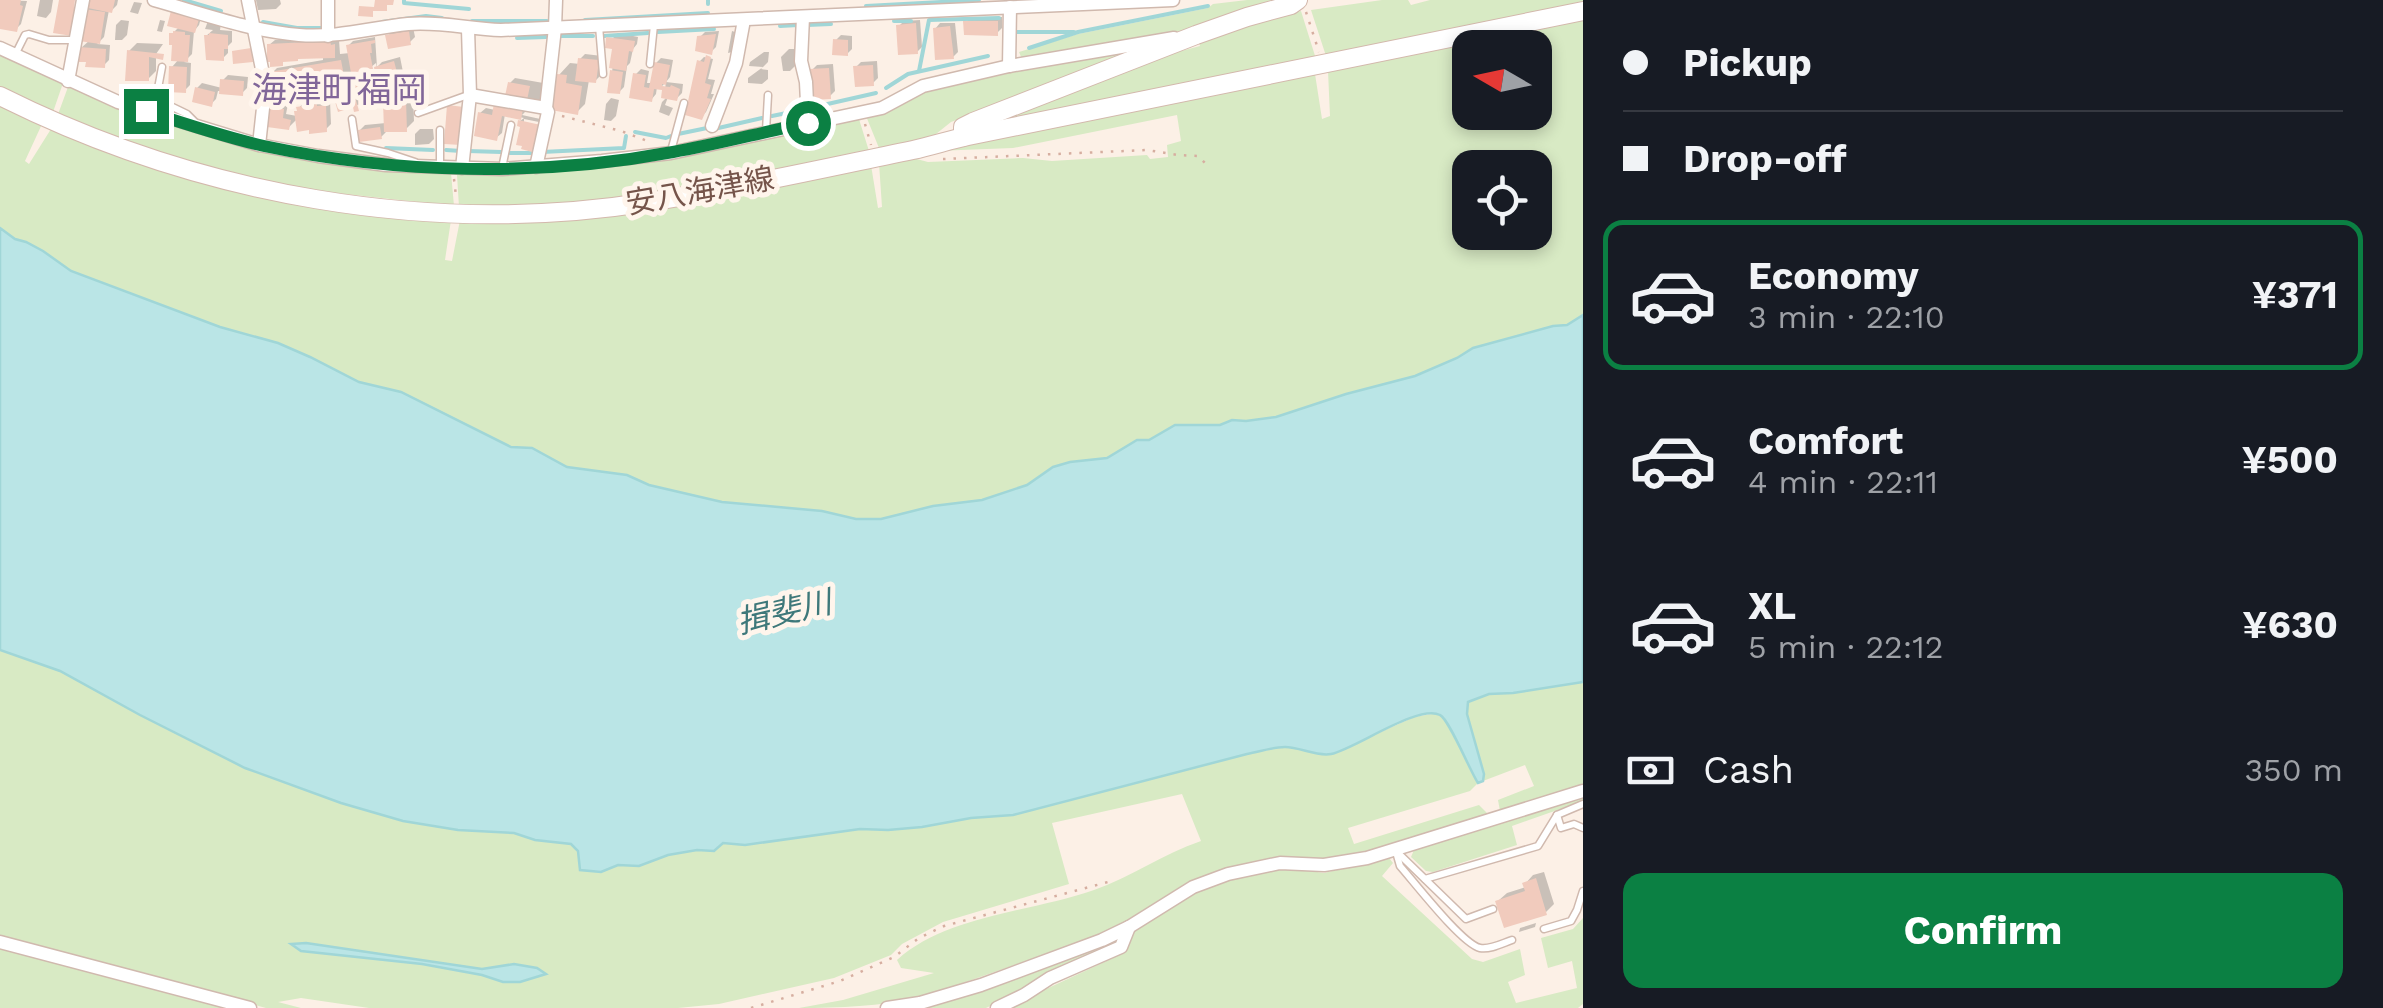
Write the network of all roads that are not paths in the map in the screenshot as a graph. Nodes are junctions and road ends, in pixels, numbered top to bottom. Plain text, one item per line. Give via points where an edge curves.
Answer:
1 (83, 0) edge
2 (154, 0) edge
3 (248, 0) edge
4 (328, 0) edge
5 (556, 0) edge
6 (1160, 0) edge
7 (1174, 0) edge
8 (1300, 0) edge
9 (857, 7) edge
10 (1010, 7) junction
11 (1583, 11) edge
12 (803, 17) junction
13 (744, 20) junction
14 (654, 24) junction
15 (599, 26) junction
16 (253, 27) junction
17 (555, 28) junction
18 (468, 29) junction
19 (1196, 35) junction
20 (328, 36) junction
21 (76, 40) junction
22 (0, 48) edge
23 (15, 56) junction
24 (650, 64) dead end
25 (162, 66) dead end
26 (1009, 66) junction
27 (603, 74) dead end
28 (68, 81) junction
29 (470, 95) junction
30 (768, 95) dead end
31 (0, 96) edge
32 (684, 103) dead end
33 (547, 110) junction
34 (418, 113) dead end
35 (352, 120) dead end
36 (808, 123) junction
37 (511, 125) dead end
38 (712, 126) dead end
39 (202, 129) junction
40 (440, 130) dead end
41 (766, 132) junction
42 (963, 137) junction
43 (258, 144) junction
44 (671, 151) junction
45 (419, 166) junction
46 (452, 167) junction
47 (536, 167) junction
48 (502, 169) junction
49 (1583, 791) edge
50 (1583, 804) edge
51 (1558, 815) junction
52 (1583, 828) edge
53 (1395, 850) junction
54 (1424, 879) junction
55 (1583, 891) edge
56 (1493, 910) dead end
57 (1129, 927) junction
58 (1544, 930) dead end
59 (1512, 940) dead end
60 (0, 942) edge
61 (250, 1008) edge
62 (887, 1008) edge
63 (997, 1008) edge

1 - 21 street
2 - 16 street
3 - 16 street
4 - 20 street
5 - 17 street
6 - 7 street
6 - 10 street
8 - 19 main road
9 - 10 street
9 - 12 street
10 - 26 street
11 - 42 main road, 安八海津線
12 - 13 street
12 - 36 street
13 - 14 street
13 - 38 street
14 - 15 street
14 - 24 lane
15 - 17 street
15 - 27 lane
16 - 20 street
16 - 43 street via 263,74
17 - 18 street
17 - 33 street
18 - 20 street via 408,24
18 - 29 street
19 - 26 street
19 - 42 main road via 973,122 963,127
21 - 23 lane via 25,35
21 - 28 street
22 - 23 street
23 - 28 street
25 - 39 lane via 156,99
26 - 36 street via 923,86 882,108
28 - 39 street
29 - 33 street
29 - 34 lane
29 - 46 street
30 - 41 lane
31 - 42 main road, 安八海津線 via 128,151 219,179 359,206 457,213 647,202
32 - 44 lane
33 - 47 street
35 - 45 lane via 356,146
36 - 41 street
37 - 48 lane
39 - 43 street
40 - 46 lane
41 - 44 street
43 - 45 street
44 - 47 street
45 - 46 street
46 - 48 street
47 - 48 street
49 - 53 street
50 - 51 lane
51 - 52 lane via 1562,828
51 - 54 lane via 1538,846
53 - 54 lane
53 - 57 street via 1228,874 1193,887
53 - 59 lane via 1400,866 1462,936 1485,948
54 - 56 lane via 1466,918
55 - 58 lane via 1571,921
57 - 62 street via 982,985
57 - 63 street via 1121,948
60 - 61 street

